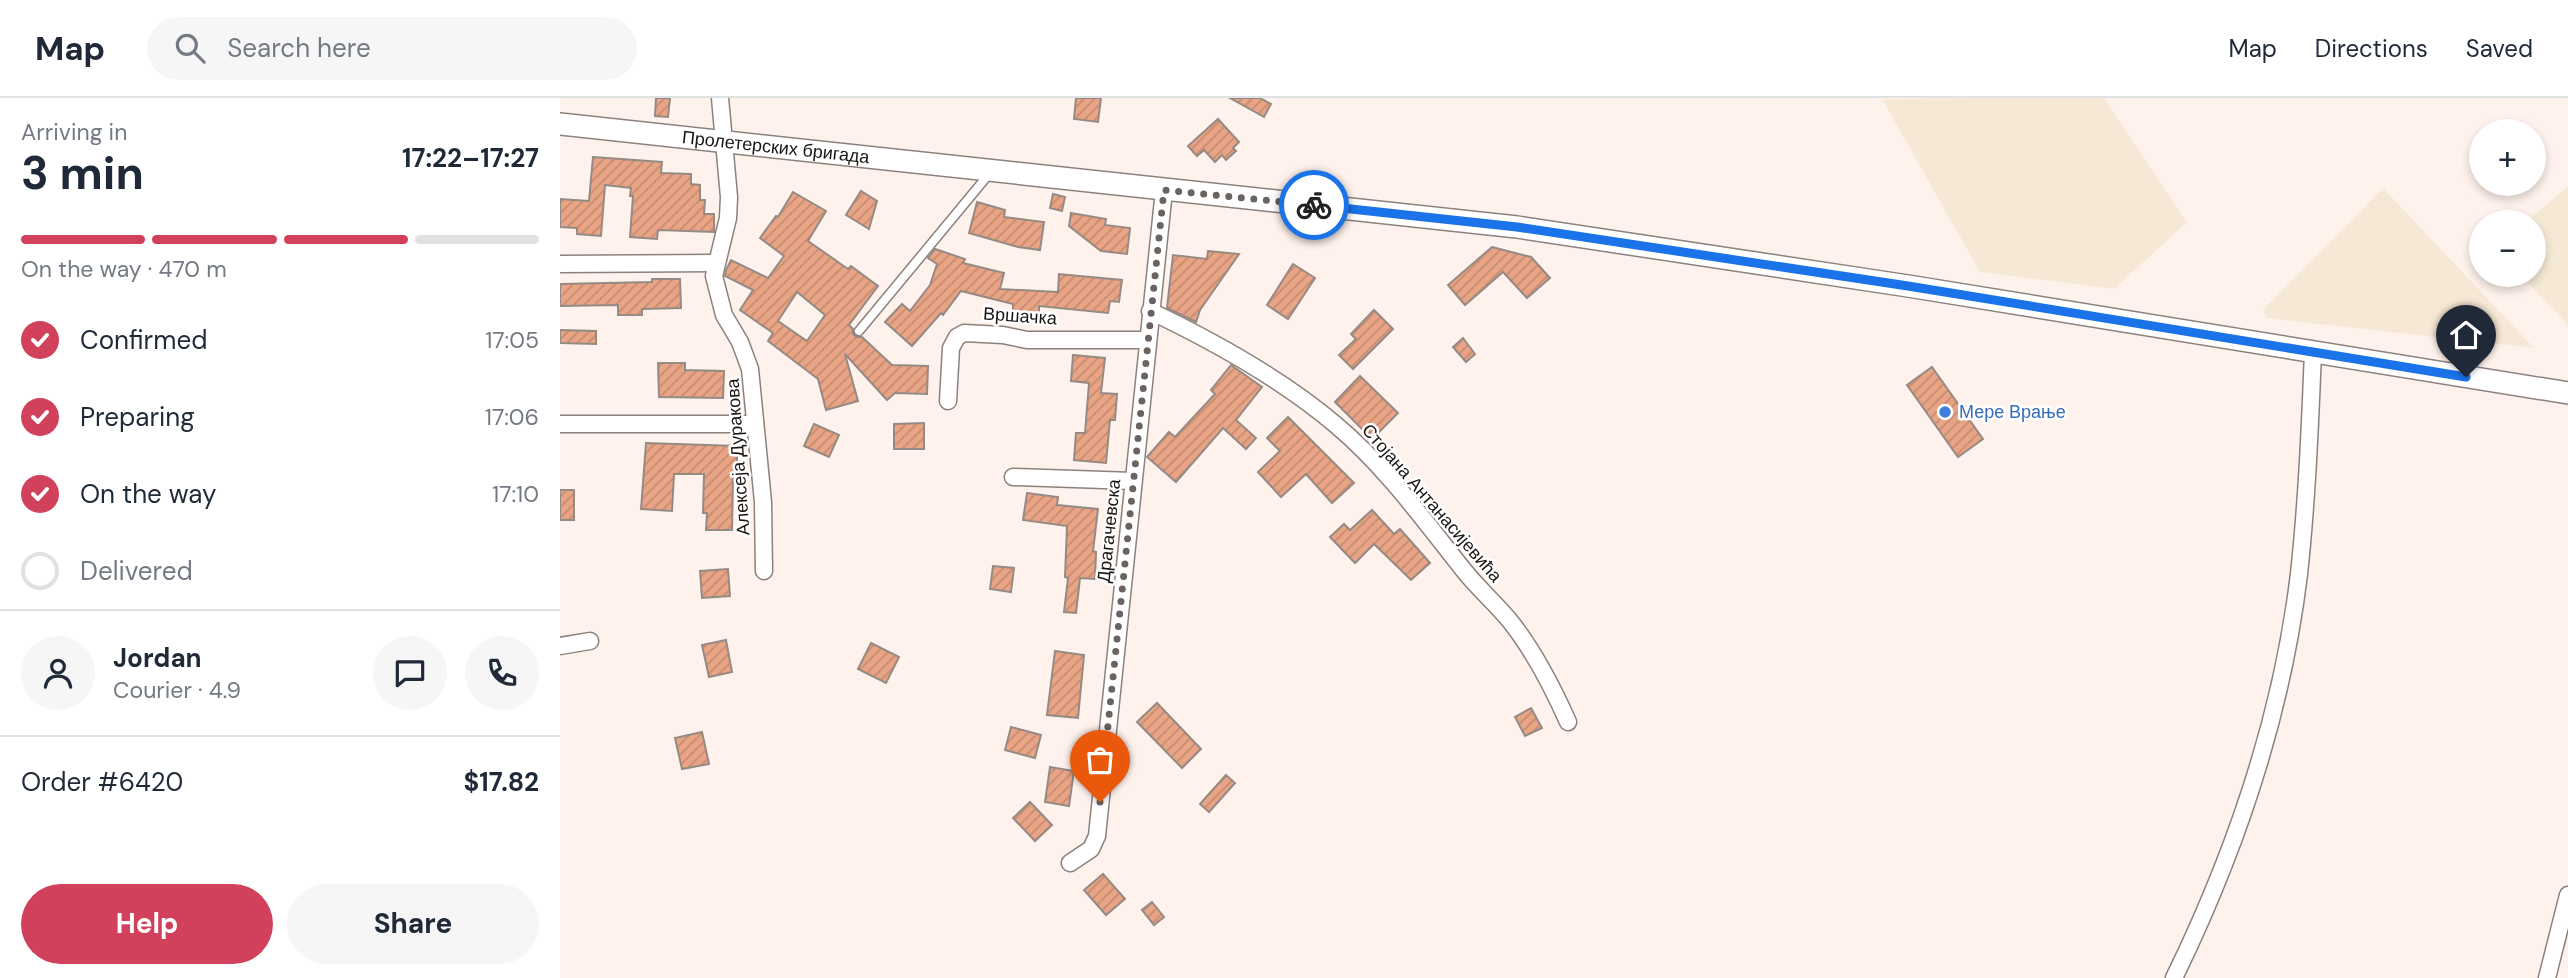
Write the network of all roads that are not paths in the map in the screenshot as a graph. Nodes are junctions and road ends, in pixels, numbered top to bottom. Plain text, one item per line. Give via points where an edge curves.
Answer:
1 (720, 98) edge
2 (560, 124) edge
3 (726, 141) junction
4 (993, 169) junction
5 (1164, 190) junction
6 (716, 263) junction
7 (560, 264) edge
8 (1150, 311) junction
9 (859, 331) dead end
10 (1147, 340) junction
11 (2314, 352) junction
12 (2568, 393) edge
13 (948, 401) dead end
14 (560, 424) edge
15 (755, 424) junction
16 (1013, 477) dead end
17 (1133, 481) junction
18 (764, 571) dead end
19 (590, 641) dead end
20 (560, 646) edge
21 (1568, 722) dead end
22 (1070, 863) dead end
23 (2568, 895) edge
24 (2174, 978) edge
25 (2547, 978) edge

1 - 3 street, Алексеја Дуракова
2 - 3 street, Пролетерских бригада
3 - 4 street, Пролетерских бригада
3 - 6 street, Алексеја Дуракова via 728,218
4 - 5 street, Пролетерских бригада
4 - 9 lane
5 - 8 street, Драгачевска
5 - 11 street, Пролетерских бригада via 1517,227
6 - 7 street
6 - 15 street, Алексеја Дуракова via 715,285 723,315 750,369
8 - 10 street, Драгачевска
8 - 21 street, Стојана Антанасијевића via 1239,358 1298,396 1355,442 1510,621 1543,669
10 - 13 street, Вршачка via 1027,340 964,333 951,348
10 - 17 street, Драгачевска
11 - 12 street, Пролетерских бригада
11 - 24 street via 2298,575 2272,717 2236,836
14 - 15 street
15 - 18 street, Алексеја Дуракова via 764,502
16 - 17 street
17 - 22 street, Драгачевска via 1097,836 1091,849
19 - 20 street
23 - 25 street

